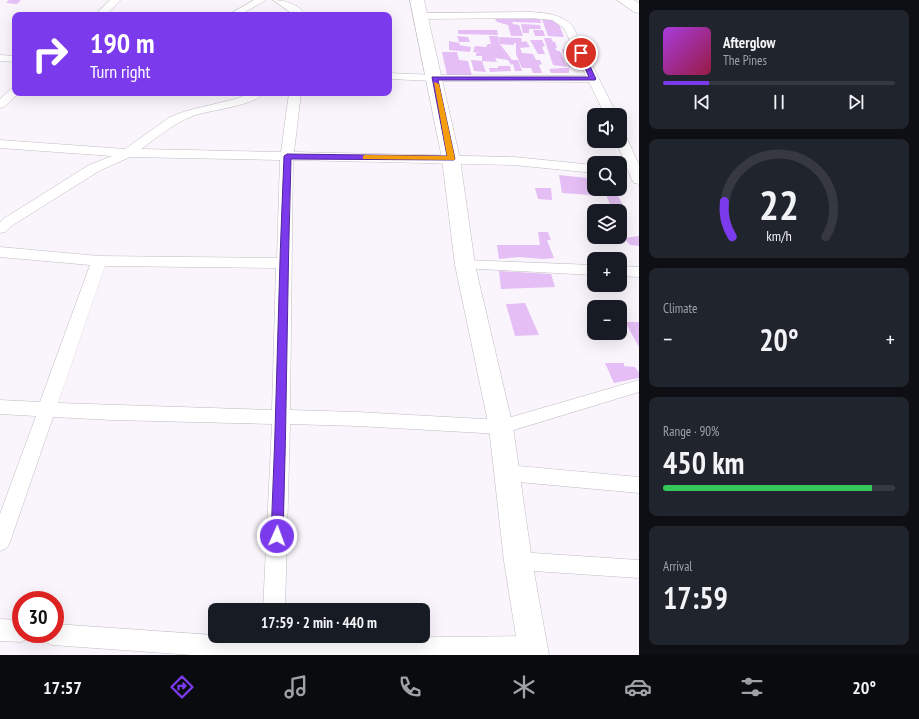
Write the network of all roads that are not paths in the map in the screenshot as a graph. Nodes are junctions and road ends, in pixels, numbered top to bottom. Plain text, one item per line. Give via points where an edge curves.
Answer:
1 (116, 0) edge
2 (261, 0) edge
3 (278, 0) edge
4 (624, 0) edge
5 (419, 8) edge
6 (639, 9) edge
7 (103, 12) edge
8 (239, 12) edge
9 (297, 12) edge
10 (0, 58) edge
11 (12, 59) edge
12 (392, 76) edge
13 (435, 78) junction
14 (593, 79) junction
15 (12, 94) edge
16 (252, 96) edge
17 (295, 96) edge
18 (0, 105) edge
19 (608, 108) edge
20 (0, 144) edge
21 (625, 148) edge
22 (128, 153) junction
23 (287, 156) junction
24 (451, 159) junction
25 (587, 168) edge
26 (627, 174) edge
27 (638, 176) edge
28 (0, 229) edge
29 (0, 252) edge
30 (99, 262) junction
31 (283, 263) junction
32 (465, 265) junction
33 (587, 270) edge
34 (627, 271) edge
35 (639, 272) edge
36 (639, 386) edge
37 (0, 407) edge
38 (47, 408) junction
39 (281, 418) junction
40 (501, 427) junction
41 (507, 473) junction
42 (639, 485) edge
43 (0, 542) edge
44 (518, 561) junction
45 (639, 569) edge
46 (274, 603) edge
47 (0, 630) edge
48 (12, 631) edge
49 (64, 635) edge
50 (273, 647) edge
51 (533, 651) edge

1 - 7 street
2 - 8 street
3 - 9 street
4 - 6 street
5 - 13 street
5 - 14 street via 560,18 568,26
10 - 11 street
12 - 13 street
13 - 14 street
13 - 24 street
14 - 19 street
15 - 18 street
16 - 22 street via 174,120
17 - 23 street
20 - 22 street
21 - 27 street
22 - 23 street
22 - 28 street via 94,168
23 - 24 street
23 - 31 street
24 - 25 street via 514,161
24 - 32 street
26 - 27 street
29 - 30 street
30 - 31 street
30 - 38 street
31 - 39 street
32 - 33 street
32 - 40 street
34 - 35 street
36 - 40 street
37 - 38 street
38 - 39 street via 112,413
38 - 43 street
39 - 40 street via 357,419
39 - 46 street
40 - 41 street
41 - 42 street
41 - 44 street
44 - 45 street
44 - 51 street
47 - 48 street
49 - 50 street
50 - 51 street

